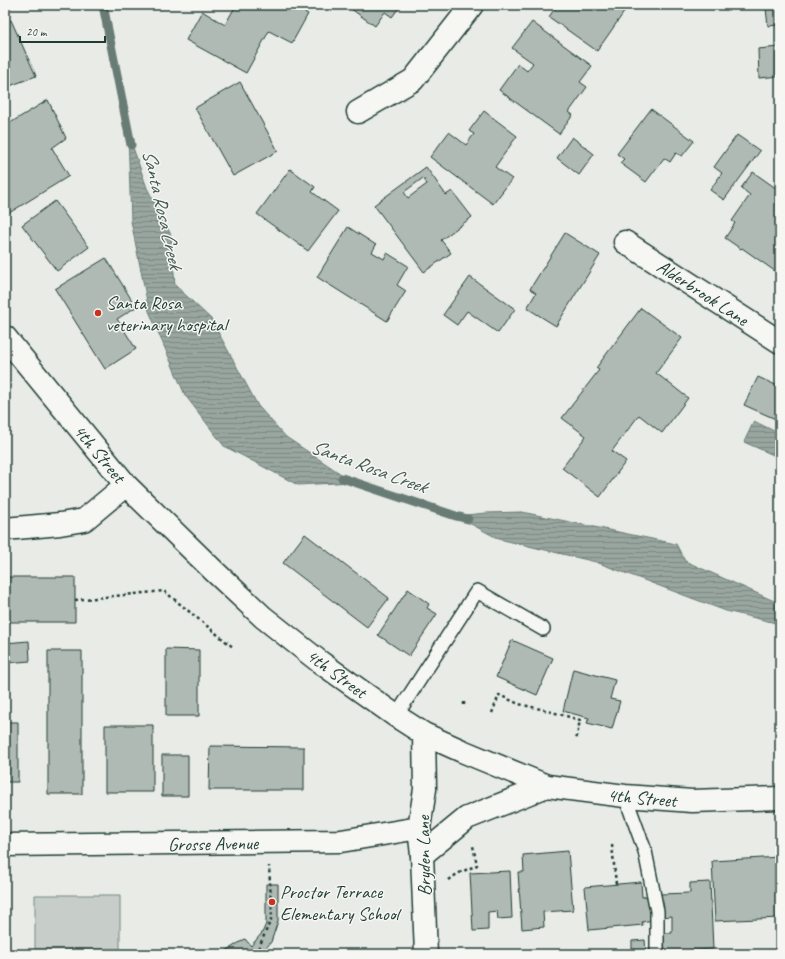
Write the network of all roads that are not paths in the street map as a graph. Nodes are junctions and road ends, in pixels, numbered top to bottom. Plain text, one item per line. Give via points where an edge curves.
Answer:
1 (472, 5) edge
2 (358, 112) dead end
3 (625, 242) dead end
4 (5, 338) edge
5 (780, 342) edge
6 (126, 485) junction
7 (5, 529) edge
8 (543, 629) dead end
9 (396, 716) junction
10 (424, 734) junction
11 (547, 786) junction
12 (625, 796) junction
13 (780, 798) edge
14 (419, 828) junction
15 (5, 845) edge
16 (422, 855) junction
17 (426, 954) edge
18 (657, 954) edge

1 - 2 street via 413,80
3 - 5 street, Alderbrook Lane
4 - 6 street, 4th Street
6 - 7 street via 84,520
6 - 9 street, 4th Street via 263,617 320,662
8 - 9 lane via 477,591
9 - 10 street, 4th Street
10 - 11 street, 4th Street
10 - 14 street, Bryden Lane via 425,789
11 - 12 street, 4th Street
11 - 16 street via 467,818
12 - 13 street, 4th Street via 692,801
12 - 18 lane via 645,851 657,912
14 - 15 street, Grosse Avenue via 341,841
14 - 16 street, Bryden Lane
16 - 17 street, Bryden Lane

